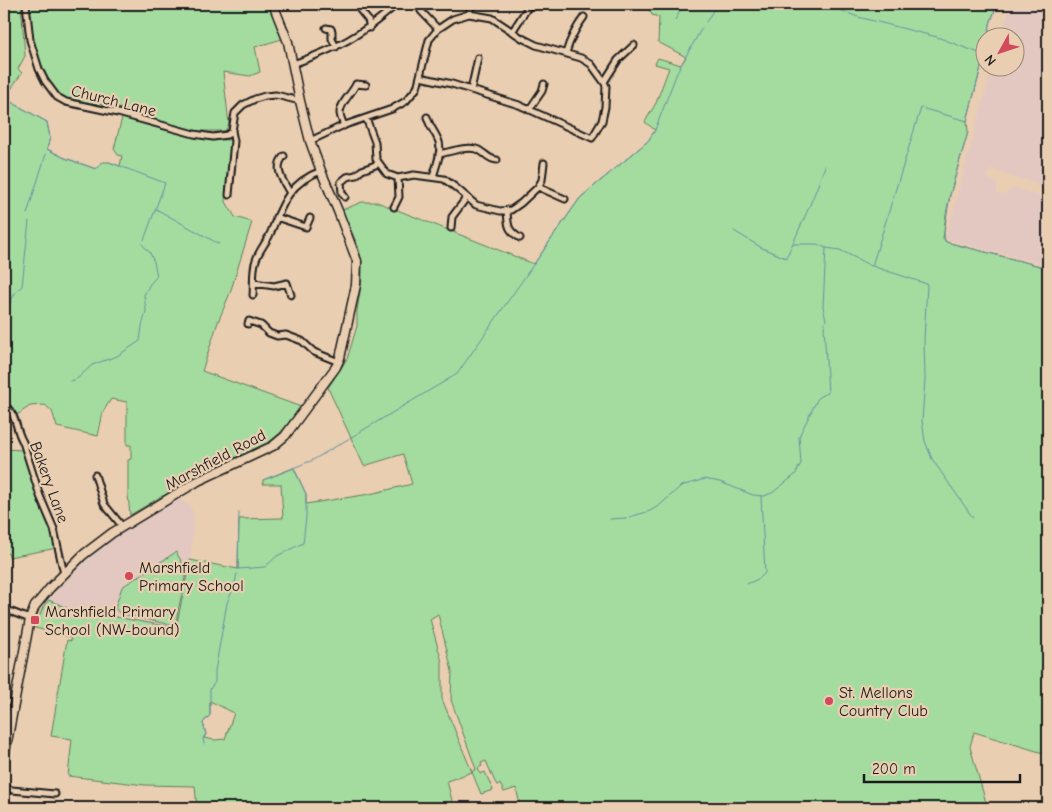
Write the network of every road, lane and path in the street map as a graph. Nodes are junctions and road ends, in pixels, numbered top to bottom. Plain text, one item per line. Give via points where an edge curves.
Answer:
1 (26, 4) edge
2 (273, 4) edge
3 (355, 4) edge
4 (472, 4) edge
5 (535, 4) edge
6 (396, 5) edge
7 (421, 11) dead end
8 (469, 14) junction
9 (584, 17) dead end
10 (326, 28) dead end
11 (370, 28) junction
12 (438, 29) junction
13 (512, 32) junction
14 (634, 45) dead end
15 (336, 47) junction
16 (566, 54) junction
17 (478, 58) dead end
18 (293, 64) junction
19 (420, 77) junction
20 (604, 82) junction
21 (544, 84) dead end
22 (366, 85) dead end
23 (471, 90) junction
24 (300, 101) junction
25 (530, 110) junction
26 (426, 117) dead end
27 (366, 118) junction
28 (344, 126) junction
29 (232, 131) junction
30 (310, 141) junction
31 (439, 154) junction
32 (284, 156) dead end
33 (487, 156) junction
34 (497, 160) dead end
35 (484, 162) dead end
36 (544, 163) dead end
37 (378, 164) junction
38 (271, 166) dead end
39 (279, 167) junction
40 (321, 171) junction
41 (433, 177) junction
42 (398, 178) junction
43 (538, 187) junction
44 (290, 193) junction
45 (229, 195) dead end
46 (345, 197) dead end
47 (399, 197) junction
48 (467, 197) junction
49 (405, 199) dead end
50 (565, 199) dead end
51 (394, 207) dead end
52 (507, 210) junction
53 (276, 217) junction
54 (310, 218) dead end
55 (451, 228) dead end
56 (271, 232) junction
57 (278, 235) dead end
58 (520, 238) dead end
59 (254, 283) junction
60 (253, 295) dead end
61 (291, 296) dead end
62 (248, 324) dead end
63 (339, 362) junction
64 (4, 404) edge
65 (95, 475) dead end
66 (104, 504) junction
67 (98, 506) dead end
68 (122, 526) junction
69 (64, 574) junction
70 (4, 609) edge
71 (30, 619) junction
72 (4, 758) edge
73 (4, 788) edge
74 (55, 794) dead end

1 - 29 street, Church Lane via 30,40 39,69 57,97 194,134 227,136
2 - 18 street, Marshfield Road
3 - 11 street via 368,20
4 - 8 street
5 - 13 street via 528,7
6 - 11 street
7 - 12 street
8 - 12 street
8 - 13 street via 492,18
9 - 16 street via 569,41
10 - 15 street via 331,28 329,37
11 - 15 street
12 - 19 street via 429,40
13 - 16 street via 536,45
14 - 20 street via 618,60
15 - 18 street
16 - 20 street via 591,64
17 - 23 street
18 - 24 street, Marshfield Road
19 - 23 street
19 - 27 street via 417,88 406,101 392,110
20 - 25 street via 605,107 602,121 592,138
21 - 25 street
22 - 28 street via 356,84 342,107 340,113
23 - 25 street
24 - 29 street via 276,95 255,99 235,113
24 - 30 street, Marshfield Road
26 - 31 street via 439,142
27 - 28 street
27 - 37 street via 375,142
28 - 30 street
29 - 45 street
30 - 40 street, Marshfield Road
31 - 33 street via 468,148 477,149
31 - 41 street
32 - 39 street
33 - 34 street
33 - 35 street
36 - 43 street
37 - 42 street via 387,174
37 - 46 street via 341,182
38 - 39 street
39 - 44 street via 280,177
40 - 44 street via 307,176
40 - 63 street, Marshfield Road via 355,251 358,268
41 - 42 street via 414,175
41 - 48 street via 444,179
42 - 47 street
43 - 50 street
43 - 52 street via 521,203
44 - 53 street
47 - 49 street
47 - 51 street
48 - 52 street via 476,205
48 - 55 street via 449,216
52 - 58 street via 508,226
53 - 54 street via 306,227
53 - 56 street
56 - 57 street
56 - 59 street via 256,260
59 - 60 street
59 - 61 street via 274,286 287,283
62 - 63 street via 249,321 261,325 269,333 302,341 314,352
63 - 68 street, Marshfield Road via 285,436 276,443 198,481
64 - 69 street, Bakery Lane via 18,426 18,434 54,529
65 - 66 street
66 - 67 street
66 - 68 street
68 - 69 street, Marshfield Road via 83,555
69 - 71 street, Marshfield Road via 35,606
70 - 71 street
71 - 72 street, Marshfield Road
73 - 74 street

